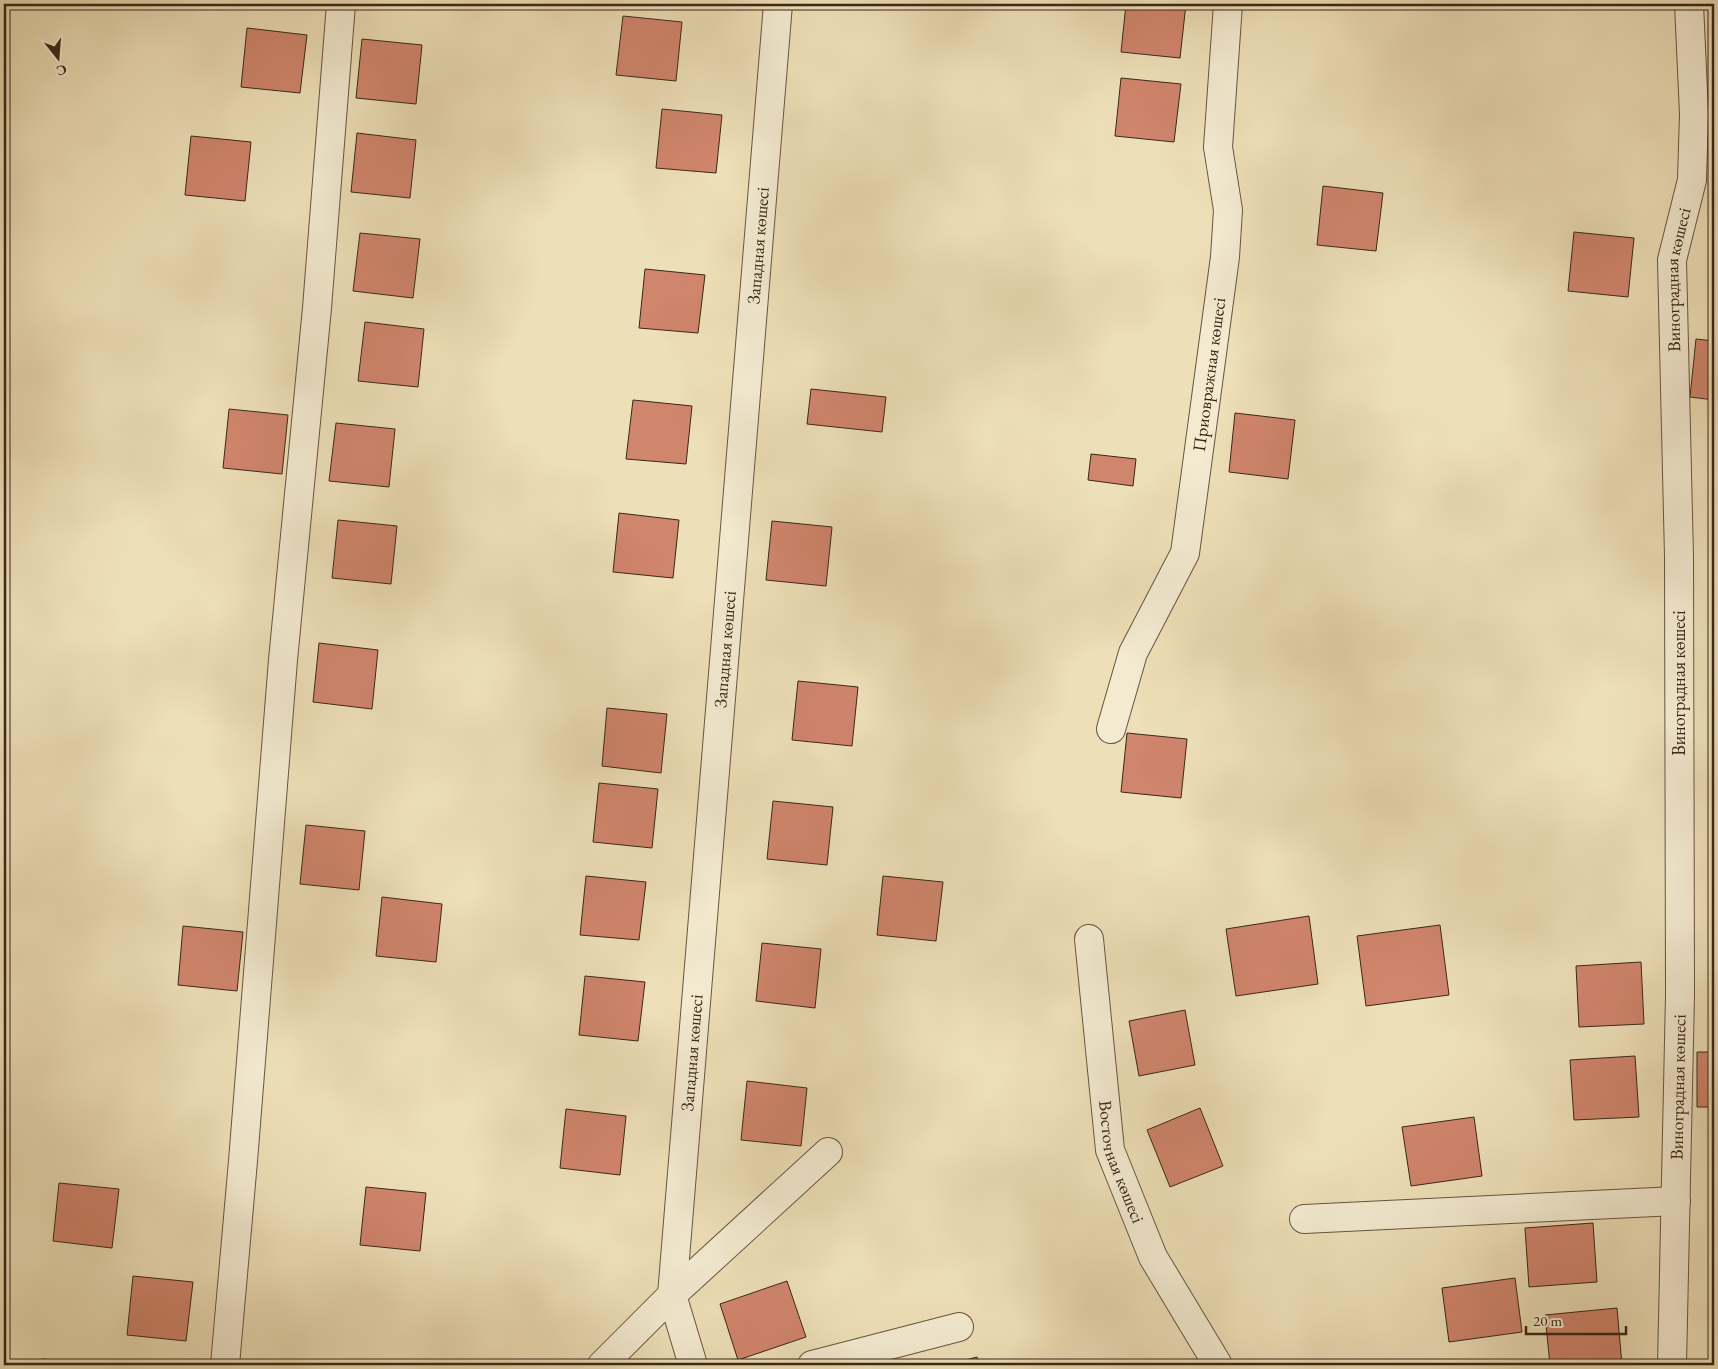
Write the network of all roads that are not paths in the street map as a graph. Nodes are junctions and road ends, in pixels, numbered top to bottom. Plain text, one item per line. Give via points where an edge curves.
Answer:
1 (341, 4) edge
2 (778, 4) edge
3 (1228, 4) edge
4 (1689, 4) edge
5 (1111, 729) dead end
6 (1089, 938) dead end
7 (828, 1152) dead end
8 (1676, 1201) junction
9 (1304, 1219) dead end
10 (672, 1295) junction
11 (959, 1327) dead end
12 (224, 1365) edge
13 (602, 1365) edge
14 (693, 1365) edge
15 (812, 1365) edge
16 (1218, 1365) edge
17 (1672, 1365) edge

1 - 12 street
2 - 10 street, Западная көшесі
3 - 5 street, Приовражная көшесі via 1218,147 1228,210 1225,257 1185,553 1134,653
4 - 8 street, Виноградная көшесі via 1694,114 1692,180 1672,260 1679,577 1680,995
6 - 16 street, Восточная көшесі via 1110,1150 1153,1257
7 - 10 street
8 - 9 street
8 - 17 street, Виноградная көшесі
10 - 13 street
10 - 14 street
11 - 15 street

